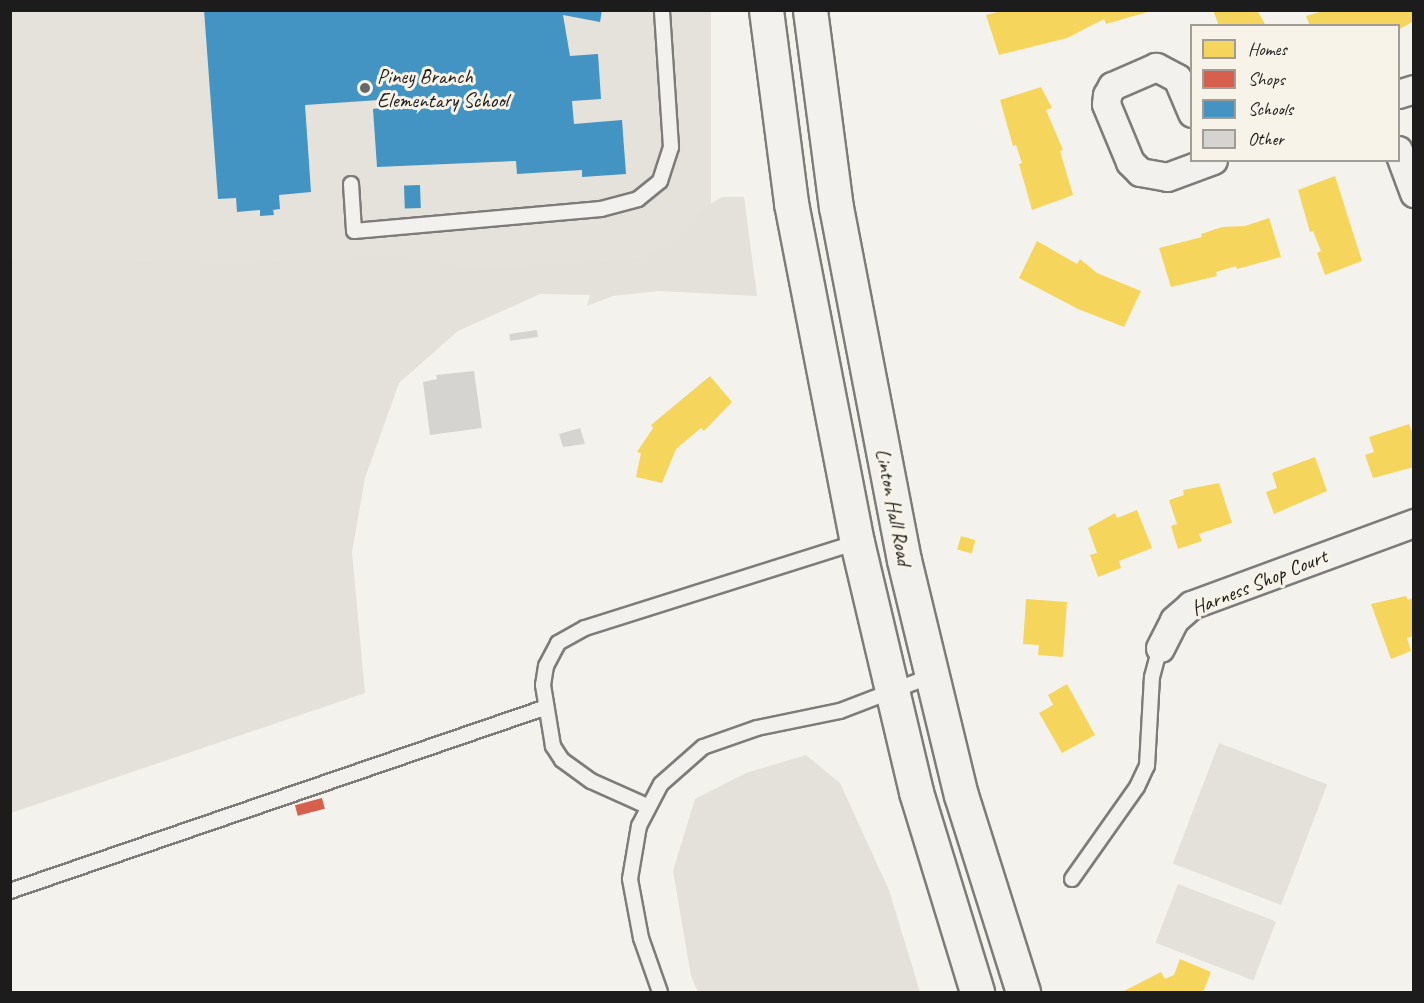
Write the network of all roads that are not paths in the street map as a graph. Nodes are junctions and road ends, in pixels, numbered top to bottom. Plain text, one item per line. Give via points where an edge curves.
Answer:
1 (662, 10) edge
2 (766, 10) edge
3 (810, 10) edge
4 (1190, 110) edge
5 (1400, 156) edge
6 (1209, 162) edge
7 (351, 184) dead end
8 (1413, 193) edge
9 (1413, 523) edge
10 (857, 542) junction
11 (1160, 648) joint
12 (931, 676) junction
13 (891, 691) junction
14 (544, 708) junction
15 (647, 806) junction
16 (1072, 879) dead end
17 (10, 891) edge
18 (660, 993) edge
19 (977, 993) edge
20 (1023, 993) edge

1 - 7 lane via 671,147 660,181 638,199 601,209 354,231
2 - 10 main road, Linton Hall Road via 791,203
3 - 12 main road, Linton Hall Road via 836,207 904,560
4 - 6 street via 1177,78 1156,67 1112,86 1107,95 1106,104 1130,162 1140,172 1167,177
5 - 8 street
9 - 11 street, Harness Shop Court via 1191,605 1174,620
10 - 13 main road, Linton Hall Road
10 - 14 lane via 569,635 558,643 546,666
11 - 16 lane, Harness Shop Court via 1152,677 1147,766 1137,787
12 - 13 lane
12 - 20 main road, Linton Hall Road via 986,883
13 - 15 lane via 840,711 757,728 704,747 661,784
13 - 19 main road, Linton Hall Road via 937,868
14 - 15 lane via 553,746 562,760 612,793
14 - 17 lane
15 - 18 lane via 639,826 630,879 641,938

